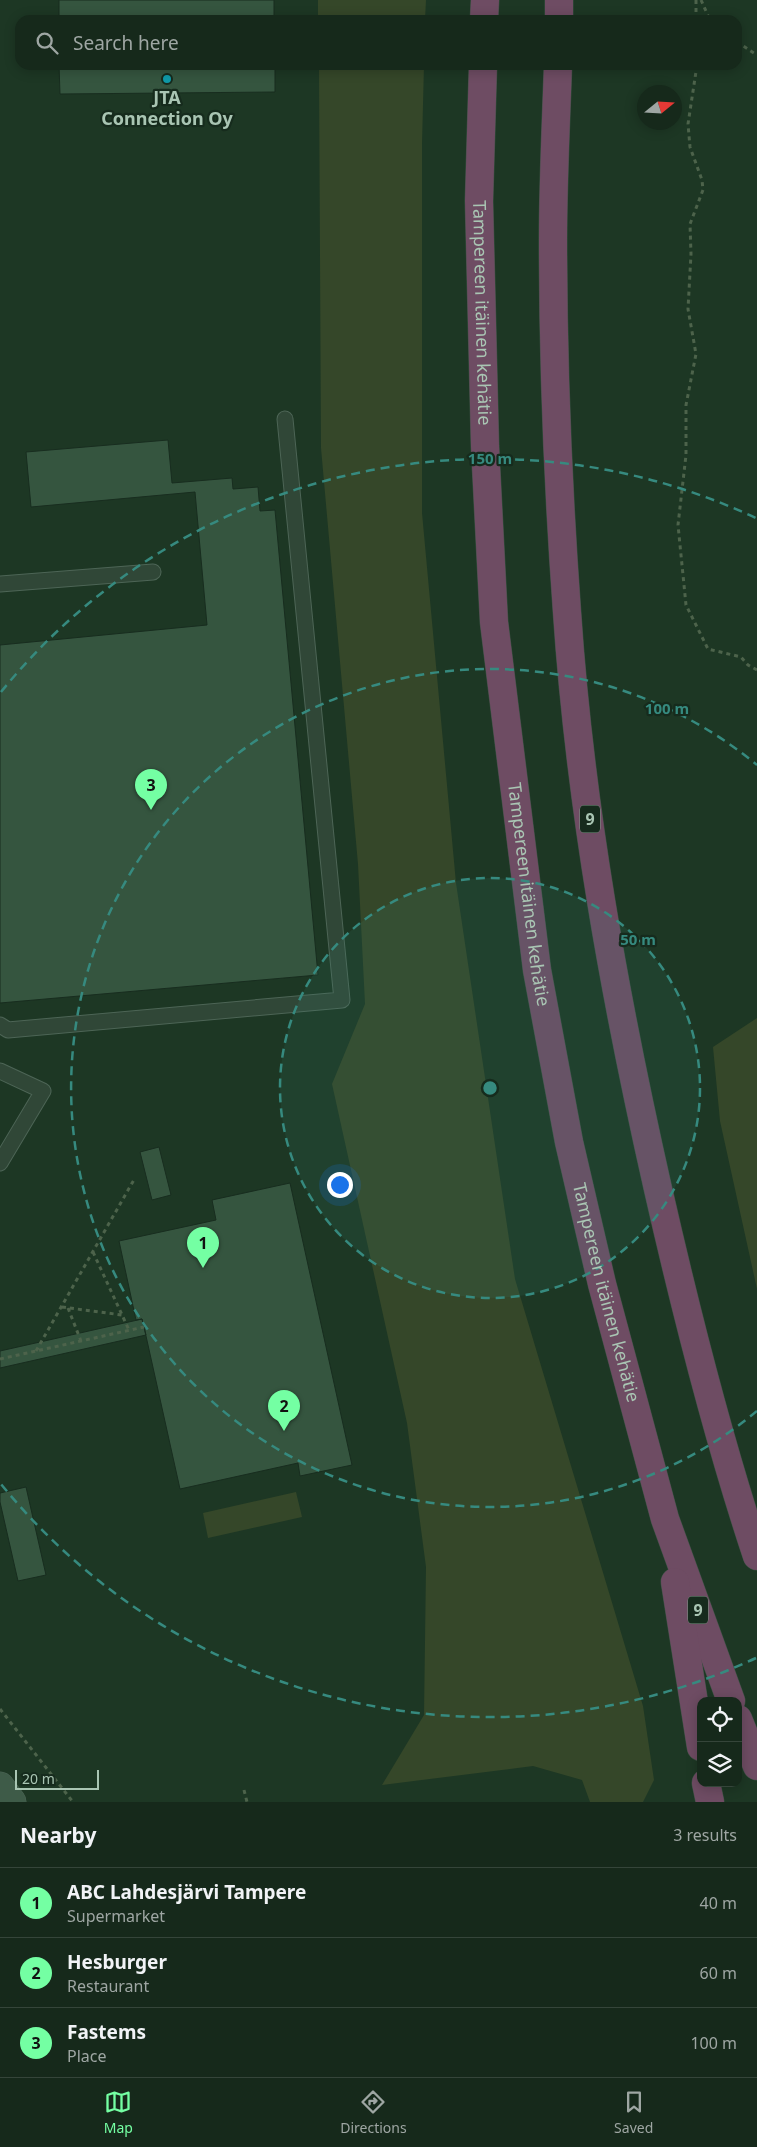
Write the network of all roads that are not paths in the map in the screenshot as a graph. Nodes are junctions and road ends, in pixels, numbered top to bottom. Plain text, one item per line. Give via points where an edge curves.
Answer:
1 (485, 0) edge
2 (559, 0) edge
3 (484, 15) edge
4 (559, 15) edge
5 (483, 70) edge
6 (558, 70) edge
7 (285, 419) dead end
8 (153, 572) dead end
9 (0, 584) edge
10 (0, 1025) edge
11 (0, 1071) edge
12 (0, 1163) edge
13 (665, 1519) junction
14 (757, 1556) edge
15 (730, 1697) edge
16 (742, 1729) edge
17 (700, 1742) edge
18 (757, 1766) edge
19 (0, 1786) edge
20 (707, 1787) edge
21 (12, 1802) edge
22 (710, 1802) edge

1 - 3 highway
2 - 4 highway
5 - 13 highway, Tampereen itäinen kehätie / 9 via 479,201 485,446 494,622 514,802 536,970 569,1142 602,1284
6 - 14 highway, 9 via 553,239 557,451 567,616 586,792 608,949 646,1138 678,1276 736,1493
7 - 10 lane via 342,1000 8,1030
8 - 9 lane
11 - 12 lane via 43,1091
13 - 15 highway, Tampereen itäinen kehätie / 9
13 - 17 highway
16 - 18 highway
19 - 21 main road
20 - 22 highway

